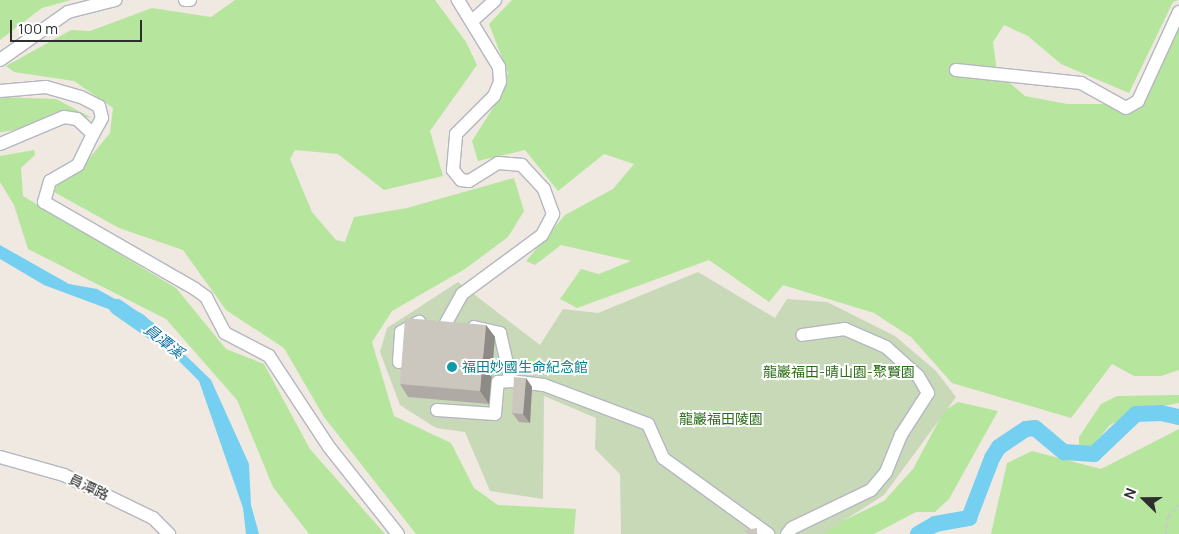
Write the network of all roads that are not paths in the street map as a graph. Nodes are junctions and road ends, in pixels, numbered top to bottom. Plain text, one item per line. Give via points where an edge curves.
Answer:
1 (115, 0) edge
2 (185, 0) edge
3 (190, 0) edge
4 (458, 0) edge
5 (495, 0) edge
6 (1179, 12) edge
7 (472, 21) junction
8 (0, 60) edge
9 (956, 70) dead end
10 (0, 91) edge
11 (93, 134) junction
12 (0, 144) edge
13 (446, 323) junction
14 (802, 335) dead end
15 (399, 362) dead end
16 (511, 381) junction
17 (437, 410) dead end
18 (0, 457) edge
19 (169, 534) edge
20 (398, 534) edge
21 (768, 534) edge
22 (788, 534) edge

1 - 8 street via 68,12
2 - 3 street
4 - 7 street
5 - 7 street
6 - 9 street via 1138,101 1126,108 1080,84
7 - 13 street via 499,67 500,82 494,96 456,134 453,170 461,180 469,181 498,163 522,165 544,189 553,214 542,235 462,294
10 - 11 street via 46,87 81,97 99,106 102,118
11 - 12 street via 76,119 64,117
11 - 20 street via 78,165 50,181 44,202 195,288 206,297 225,333 269,356 330,447
13 - 15 street via 420,322 401,332
13 - 16 street via 500,333
14 - 22 street via 845,329 886,347 918,376 928,393 901,435 886,472 871,490 792,528
16 - 17 street via 498,382 495,414
16 - 21 street via 544,385 648,424 663,458
18 - 19 street, 員潭路 via 64,475 153,518

